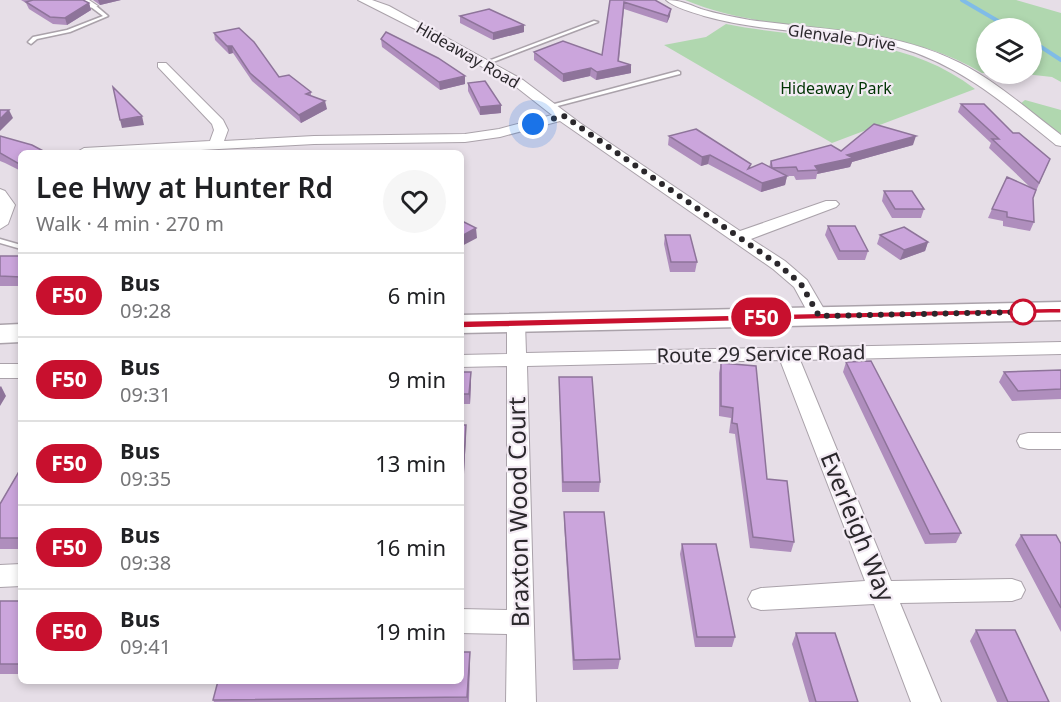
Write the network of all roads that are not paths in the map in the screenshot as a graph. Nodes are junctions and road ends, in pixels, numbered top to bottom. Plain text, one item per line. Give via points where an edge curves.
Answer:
1 (82, 0) edge
2 (363, 0) edge
3 (671, 0) edge
4 (93, 6) joint
5 (596, 22) dead end
6 (31, 42) dead end
7 (486, 63) junction
8 (162, 65) dead end
9 (678, 73) dead end
10 (550, 106) junction
11 (564, 116) junction
12 (1061, 141) edge
13 (216, 144) junction
14 (117, 150) edge
15 (0, 194) edge
16 (831, 204) dead end
17 (0, 224) edge
18 (740, 237) junction
19 (0, 241) edge
20 (18, 246) edge
21 (1061, 311) edge
22 (819, 316) junction
23 (516, 323) junction
24 (464, 324) edge
25 (18, 333) edge
26 (0, 334) edge
27 (1061, 348) edge
28 (787, 353) junction
29 (517, 359) junction
30 (464, 361) edge
31 (18, 370) edge
32 (0, 371) edge
33 (1028, 441) dead end
34 (1061, 441) edge
35 (18, 575) edge
36 (0, 576) edge
37 (1012, 590) dead end
38 (883, 592) junction
39 (761, 599) dead end
40 (464, 621) edge
41 (520, 622) junction
42 (521, 702) edge
43 (926, 702) edge

1 - 4 street
2 - 7 street, Hideaway Road
3 - 12 street, Glenvale Drive via 735,22 864,37 933,55 978,78
4 - 6 lane via 106,16
5 - 7 lane
7 - 10 street, Hideaway Road
8 - 13 street via 218,123 221,130
9 - 10 lane
10 - 11 street, Hideaway Road
11 - 13 street via 465,138
11 - 18 street, Hideaway Road
13 - 14 street
15 - 17 street via 7,205
16 - 18 street
18 - 22 street, Hideaway Road via 801,284
19 - 20 lane
21 - 22 main road
22 - 23 main road
23 - 24 main road
23 - 29 street, Braxton Wood Court
25 - 26 main road
27 - 28 street, Route 29 Service Road
28 - 29 street, Route 29 Service Road
28 - 38 street, Everleigh Way
29 - 30 street, Route 29 Service Road
29 - 41 street, Braxton Wood Court
31 - 32 street
33 - 34 street
35 - 36 street
37 - 38 street
38 - 39 street
38 - 43 street, Everleigh Way
40 - 41 street
41 - 42 street, Braxton Wood Court

